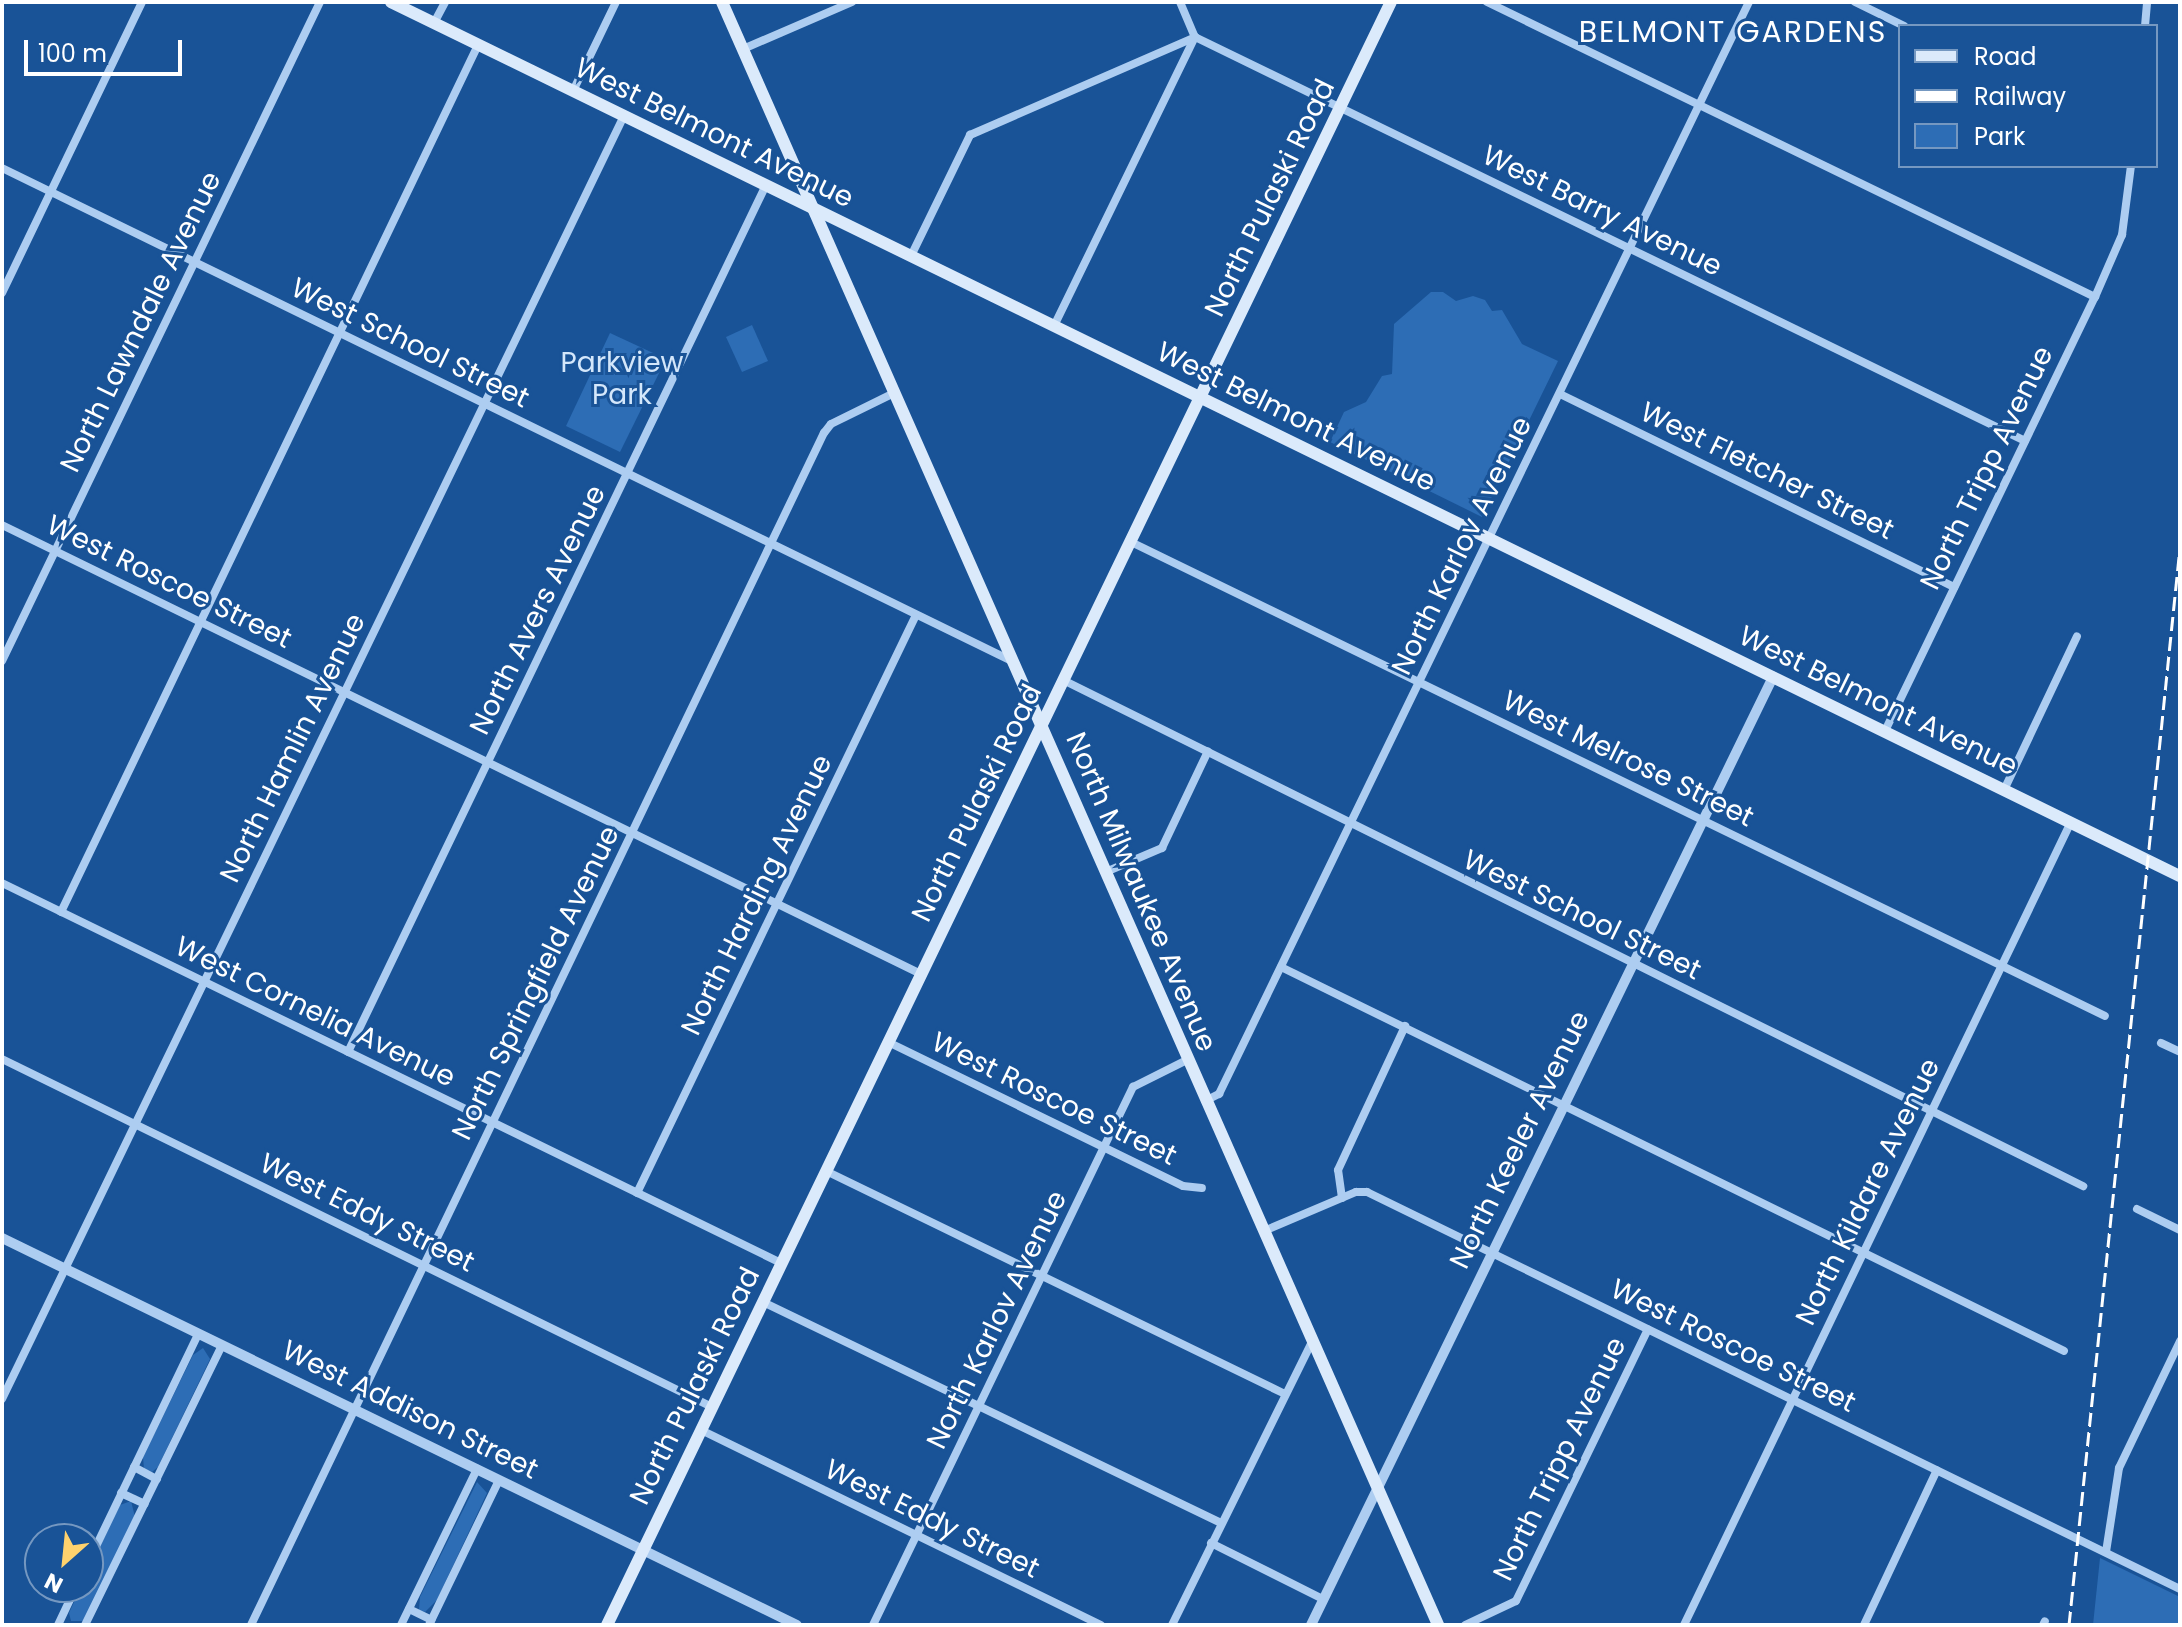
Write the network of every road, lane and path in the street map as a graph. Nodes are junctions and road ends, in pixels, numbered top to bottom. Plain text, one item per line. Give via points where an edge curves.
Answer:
1 (142, 2) edge
2 (320, 2) edge
3 (391, 2) edge
4 (445, 2) edge
5 (616, 2) edge
6 (722, 2) edge
7 (852, 2) edge
8 (1180, 2) edge
9 (1391, 2) edge
10 (1487, 2) edge
11 (1749, 2) edge
12 (1855, 2) edge
13 (2147, 2) edge
14 (434, 23) junction
15 (1900, 24) edge
16 (2145, 24) edge
17 (1195, 37) junction
18 (478, 45) junction
19 (743, 49) junction
20 (573, 91) junction
21 (1699, 105) junction
22 (1340, 108) junction
23 (624, 116) junction
24 (2, 168) edge
25 (2131, 168) edge
26 (766, 185) junction
27 (51, 193) junction
28 (813, 209) junction
29 (1630, 249) junction
30 (911, 256) junction
31 (194, 262) junction
32 (2, 293) edge
33 (2095, 297) junction
34 (1054, 326) junction
35 (339, 333) junction
36 (894, 393) junction
37 (1560, 394) junction
38 (1200, 397) junction
39 (484, 403) junction
40 (2025, 441) junction
41 (628, 473) junction
42 (2, 525) edge
43 (1490, 538) junction
44 (1131, 542) junction
45 (771, 544) junction
46 (55, 551) junction
47 (1954, 587) junction
48 (916, 615) junction
49 (199, 621) junction
50 (2077, 636) dead end
51 (2, 661) edge
52 (1015, 662) junction
53 (1773, 677) junction
54 (1063, 680) junction
55 (1420, 682) junction
56 (344, 692) junction
57 (1043, 723) junction
58 (1885, 731) junction
59 (1208, 751) junction
60 (489, 762) junction
61 (2004, 790) junction
62 (1703, 820) junction
63 (2071, 822) junction
64 (1351, 823) junction
65 (633, 832) junction
66 (1108, 871) junction
67 (2180, 876) edge
68 (2, 883) edge
69 (777, 903) junction
70 (61, 912) junction
71 (1633, 964) junction
72 (2002, 965) junction
73 (1281, 967) junction
74 (921, 974) junction
75 (204, 982) junction
76 (2105, 1016) dead end
77 (1405, 1026) junction
78 (888, 1042) junction
79 (2161, 1043) dead end
80 (348, 1052) junction
81 (2180, 1052) edge
82 (2, 1059) edge
83 (1187, 1060) junction
84 (1205, 1101) junction
85 (1563, 1108) junction
86 (1932, 1111) junction
87 (493, 1123) junction
88 (135, 1125) junction
89 (1104, 1148) junction
90 (826, 1171) junction
91 (2083, 1186) dead end
92 (1202, 1188) dead end
93 (637, 1193) junction
94 (1342, 1198) junction
95 (2137, 1209) dead end
96 (2180, 1230) edge
97 (1264, 1231) junction
98 (2, 1238) edge
99 (1492, 1253) junction
100 (1863, 1254) junction
101 (781, 1263) junction
102 (424, 1266) junction
103 (65, 1269) junction
104 (1042, 1277) junction
105 (763, 1302) junction
106 (1648, 1329) junction
107 (198, 1334) junction
108 (1313, 1340) junction
109 (2180, 1341) edge
110 (222, 1345) junction
111 (2064, 1351) dead end
112 (1283, 1393) junction
113 (2, 1399) edge
114 (1792, 1399) junction
115 (712, 1407) junction
116 (979, 1408) junction
117 (355, 1410) junction
118 (701, 1430) junction
119 (134, 1467) junction
120 (477, 1469) junction
121 (1937, 1470) junction
122 (157, 1479) junction
123 (499, 1480) junction
124 (1377, 1490) junction
125 (121, 1493) junction
126 (145, 1504) junction
127 (1221, 1523) junction
128 (104, 1529) edge
129 (917, 1535) junction
130 (1211, 1543) junction
131 (643, 1550) junction
132 (2106, 1552) junction
133 (2180, 1589) edge
134 (1323, 1599) junction
135 (70, 1603) edge
136 (409, 1609) junction
137 (431, 1622) edge
138 (61, 1624) edge
139 (85, 1625) edge
140 (251, 1625) edge
141 (401, 1625) edge
142 (607, 1625) edge
143 (797, 1625) edge
144 (873, 1625) edge
145 (1101, 1625) edge
146 (1172, 1625) edge
147 (1311, 1625) edge
148 (1438, 1625) edge
149 (1465, 1625) edge
150 (1684, 1625) edge
151 (1864, 1625) edge

1 - 27 street
2 - 31 street, North Lawndale Avenue
3 - 14 main road, West Belmont Avenue
4 - 14 street
5 - 20 street
6 - 19 main road, North Milwaukee Avenue
7 - 19 street
8 - 17 street
9 - 22 main road, North Pulaski Road
10 - 21 street
11 - 21 street, North Karlov Avenue
12 - 15 street
13 - 16 street
14 - 18 main road, West Belmont Avenue
17 - 22 street, West Barry Avenue
17 - 30 street via 970,135
17 - 34 street
18 - 20 main road, West Belmont Avenue
18 - 35 street
19 - 28 main road, North Milwaukee Avenue
20 - 23 main road, West Belmont Avenue
21 - 29 street, North Karlov Avenue
21 - 33 street
22 - 29 street, West Barry Avenue
22 - 38 main road, North Pulaski Road
23 - 26 main road, West Belmont Avenue
23 - 39 street, North Hamlin Avenue
24 - 27 street, West School Street
25 - 33 street, North Tripp Avenue via 2125,222
26 - 28 main road, West Belmont Avenue
26 - 41 street, North Avers Avenue
27 - 31 street, West School Street
27 - 32 street
28 - 30 main road, West Belmont Avenue
28 - 36 main road, North Milwaukee Avenue
29 - 37 street, North Karlov Avenue
29 - 40 street, West Barry Avenue
30 - 34 main road, West Belmont Avenue
31 - 35 street, West School Street
31 - 46 street, North Lawndale Avenue
33 - 40 street, North Tripp Avenue
34 - 38 main road, West Belmont Avenue
35 - 39 street, West School Street
35 - 49 street
36 - 45 street, North Springfield Avenue via 827,428
36 - 52 main road, North Milwaukee Avenue
37 - 43 street, North Karlov Avenue
37 - 47 street, West Fletcher Street
38 - 43 main road, West Belmont Avenue
38 - 44 main road, North Pulaski Road
39 - 41 street, West School Street
39 - 56 street, North Hamlin Avenue
40 - 47 street, North Tripp Avenue
41 - 45 street, West School Street
41 - 60 street, North Avers Avenue
42 - 46 street, West Roscoe Street
43 - 53 main road, West Belmont Avenue
43 - 55 street, North Karlov Avenue
44 - 54 main road, North Pulaski Road
44 - 55 street, West Melrose Street
45 - 48 street, West School Street
45 - 65 street, North Springfield Avenue
46 - 49 street, West Roscoe Street
46 - 51 street, North Lawndale Avenue
47 - 58 street, North Tripp Avenue
48 - 52 street, West School Street
48 - 69 street, North Harding Avenue
49 - 56 street, West Roscoe Street
49 - 70 street
50 - 61 street
52 - 57 main road, North Milwaukee Avenue
53 - 58 main road, West Belmont Avenue
53 - 62 street, North Keeler Avenue
54 - 57 main road, North Pulaski Road
54 - 59 street, West School Street
55 - 62 street, West Melrose Street
55 - 64 street, North Karlov Avenue
56 - 60 street, West Roscoe Street
56 - 75 street, North Hamlin Avenue
57 - 66 main road, North Milwaukee Avenue
57 - 74 main road, North Pulaski Road
58 - 61 main road, West Belmont Avenue
59 - 64 street, West School Street
59 - 66 street via 1162,848
60 - 65 street, West Roscoe Street
60 - 80 street, North Avers Avenue
61 - 63 main road, West Belmont Avenue
62 - 71 street, North Keeler Avenue
62 - 72 street, West Melrose Street
63 - 67 main road, West Belmont Avenue
63 - 72 street, North Kildare Avenue
64 - 71 street, West School Street
64 - 73 street, North Karlov Avenue
65 - 69 street, West Roscoe Street
65 - 87 street, North Springfield Avenue
66 - 83 main road, North Milwaukee Avenue
68 - 70 street, West Cornelia Avenue
69 - 74 street, West Roscoe Street
69 - 93 street, North Harding Avenue
70 - 75 street, West Cornelia Avenue
71 - 85 street, North Keeler Avenue
71 - 86 street, West School Street
72 - 76 street, West Melrose Street
72 - 86 street, North Kildare Avenue
73 - 77 street
73 - 84 street, North Karlov Avenue via 1219,1094
74 - 78 main road, North Pulaski Road
75 - 80 street, West Cornelia Avenue
75 - 88 street, North Hamlin Avenue
77 - 85 street
77 - 94 street via 1338,1170
78 - 89 street, West Roscoe Street
78 - 90 main road, North Pulaski Road
79 - 81 street
80 - 87 street, West Cornelia Avenue
82 - 88 street, West Eddy Street
83 - 84 main road, North Milwaukee Avenue
83 - 89 street, North Karlov Avenue via 1133,1087
84 - 97 main road, North Milwaukee Avenue
85 - 99 street, North Keeler Avenue
85 - 100 street
86 - 91 street, West School Street
86 - 100 street, North Kildare Avenue
87 - 93 street, West Cornelia Avenue
87 - 102 street, North Springfield Avenue
88 - 102 street, West Eddy Street
88 - 103 street, North Hamlin Avenue
89 - 92 street, West Roscoe Street via 1183,1186
89 - 104 street, North Karlov Avenue
90 - 101 main road, North Pulaski Road
90 - 104 street
93 - 101 street, West Cornelia Avenue
94 - 97 street, West Roscoe Street
94 - 99 street, West Roscoe Street via 1367,1192
95 - 96 street
97 - 108 main road, North Milwaukee Avenue
98 - 103 street, West Addison Street
99 - 106 street, West Roscoe Street
99 - 124 street, North Keeler Avenue
100 - 111 street
100 - 114 street, North Kildare Avenue
101 - 105 main road, North Pulaski Road
102 - 115 street, West Eddy Street
102 - 117 street, North Springfield Avenue
103 - 107 street, West Addison Street
103 - 113 street, North Hamlin Avenue
104 - 112 street
104 - 116 street, North Karlov Avenue
105 - 115 main road, North Pulaski Road
105 - 116 street
106 - 114 street, West Roscoe Street
106 - 149 street, North Tripp Avenue via 1516,1601
107 - 110 street, West Addison Street
107 - 119 street
108 - 112 street
108 - 124 main road, North Milwaukee Avenue
109 - 132 street via 2119,1468
110 - 117 street, West Addison Street
110 - 122 street
112 - 127 street
114 - 121 street, West Roscoe Street
114 - 150 street, North Kildare Avenue
115 - 118 main road, North Pulaski Road
116 - 127 street
116 - 129 street, North Karlov Avenue
117 - 120 street, West Addison Street
117 - 140 street, North Springfield Avenue
118 - 129 street, West Eddy Street
118 - 131 main road, North Pulaski Road
119 - 122 street
119 - 125 street
120 - 123 street, West Addison Street
120 - 136 street
121 - 132 street, West Roscoe Street
121 - 151 street
122 - 126 street
123 - 131 street, West Addison Street
123 - 137 street
124 - 134 street, North Keeler Avenue
124 - 148 main road, North Milwaukee Avenue
125 - 126 street
125 - 128 street
126 - 139 street
127 - 130 street
129 - 144 street, North Karlov Avenue
129 - 145 street, West Eddy Street
130 - 134 street
130 - 146 street
131 - 142 main road, North Pulaski Road
131 - 143 street, West Addison Street
132 - 133 street, West Roscoe Street
134 - 147 street, North Keeler Avenue
135 - 138 street
136 - 137 street
136 - 141 street

